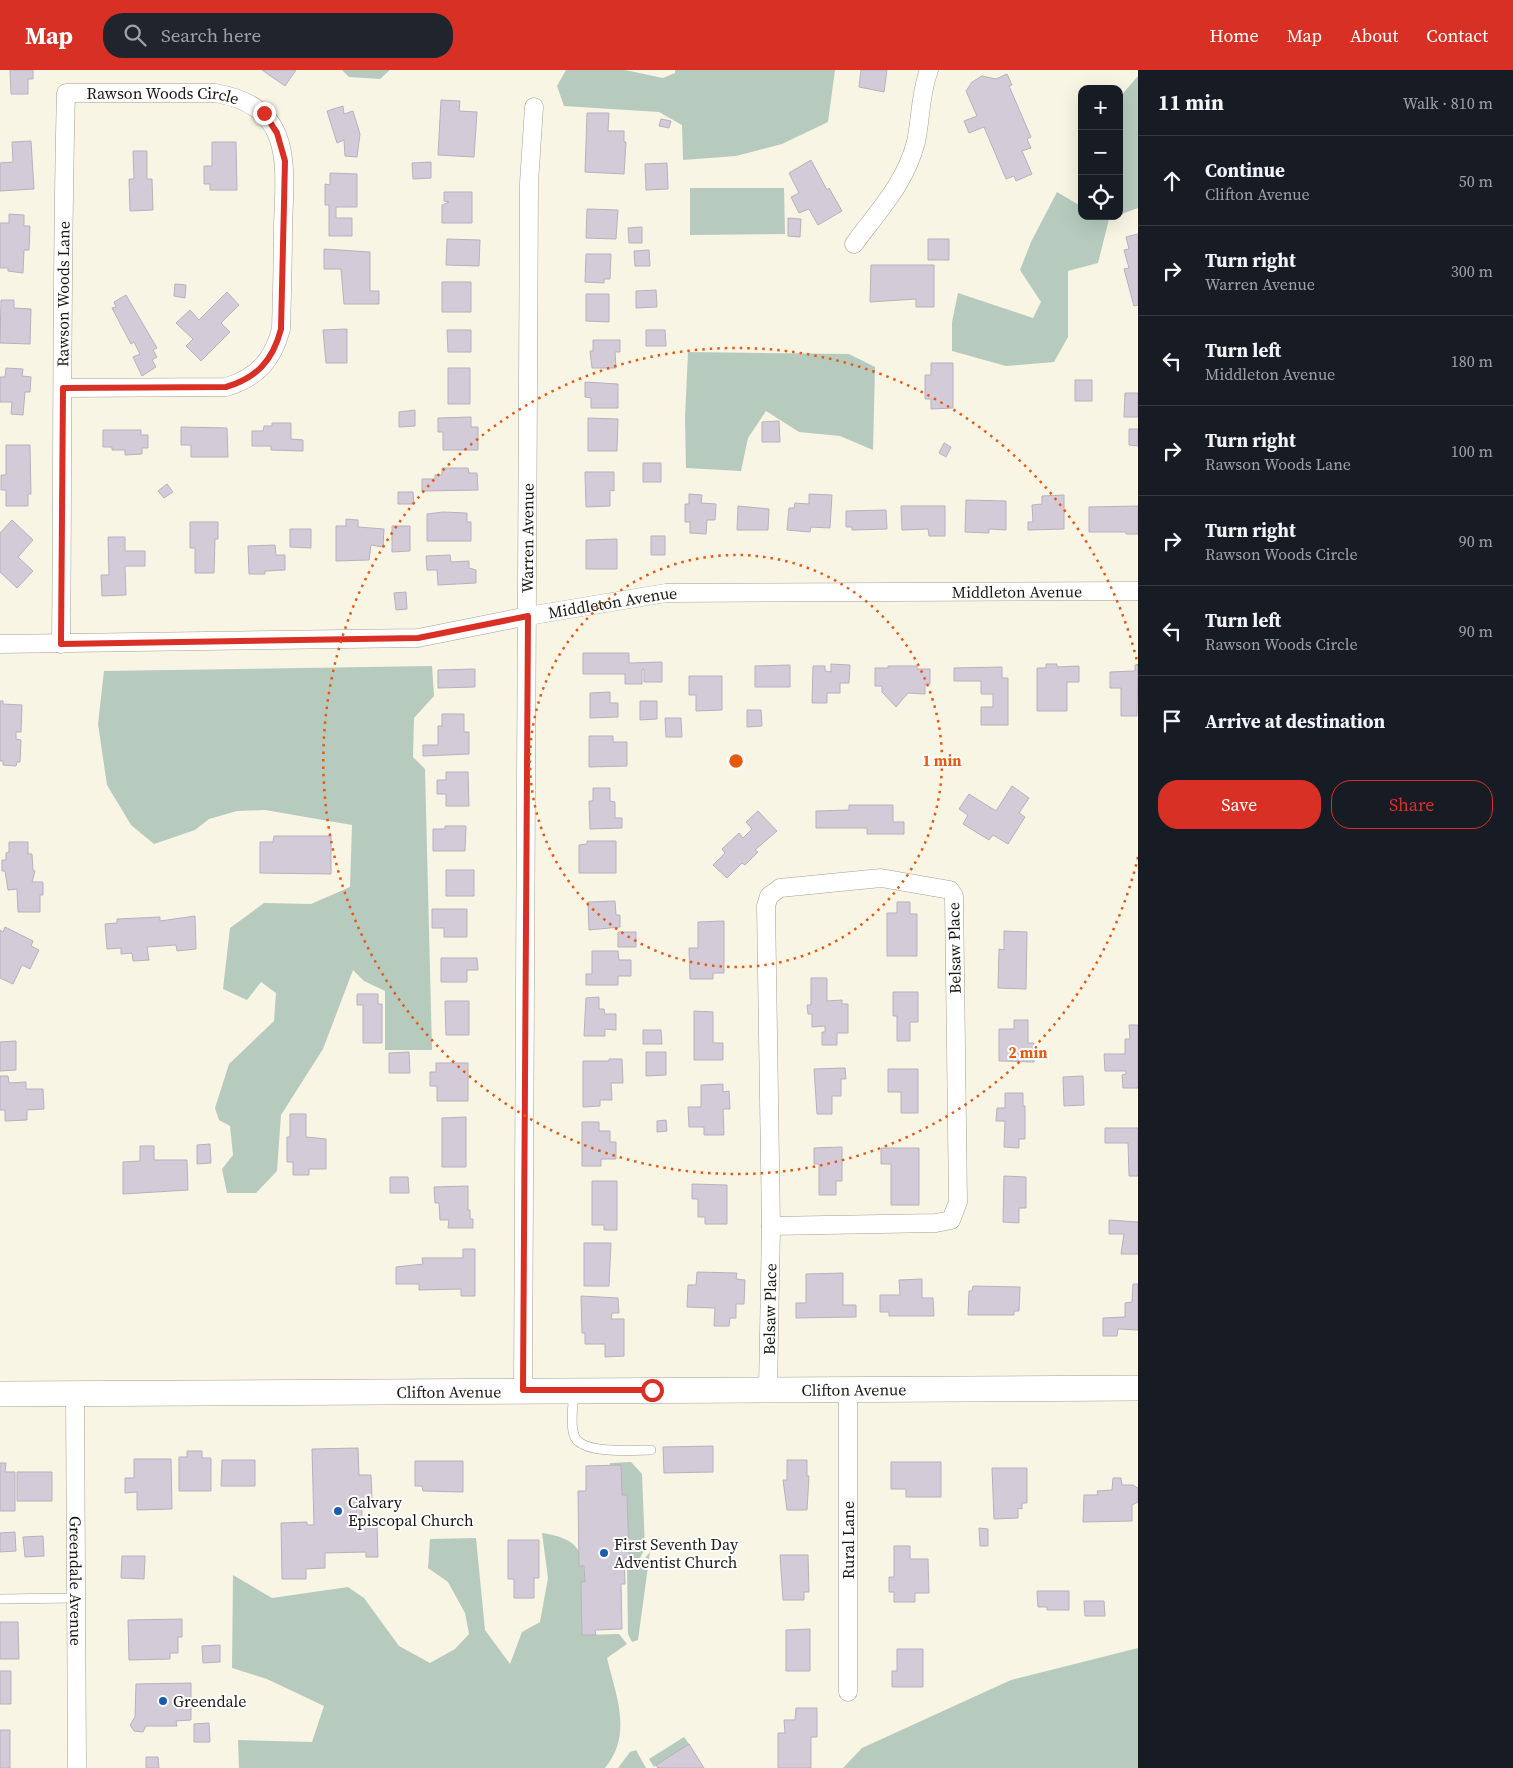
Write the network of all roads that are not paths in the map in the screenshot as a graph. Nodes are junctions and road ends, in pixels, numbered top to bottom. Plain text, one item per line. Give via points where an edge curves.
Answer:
1 (929, 70) edge
2 (66, 93) joint
3 (534, 108) dead end
4 (854, 244) dead end
5 (63, 388) junction
6 (1138, 591) edge
7 (528, 616) junction
8 (0, 644) edge
9 (61, 644) junction
10 (771, 1226) junction
11 (848, 1388) junction
12 (1138, 1388) edge
13 (523, 1390) junction
14 (574, 1390) junction
15 (768, 1390) junction
16 (75, 1393) junction
17 (0, 1394) edge
18 (651, 1450) dead end
19 (76, 1598) junction
20 (0, 1599) edge
21 (848, 1692) dead end
22 (77, 1768) edge

1 - 4 street via 919,108 916,141 904,178
2 - 5 street, Rawson Woods Lane
2 - 5 street, Rawson Woods Circle via 215,93 233,96 264,113 277,133 285,161 281,329 277,346 257,373 226,387
3 - 7 street, Warren Avenue via 529,183
5 - 9 street, Rawson Woods Lane
6 - 7 street, Middleton Avenue via 666,594
7 - 9 street, Middleton Avenue via 418,638
7 - 13 street, Warren Avenue
8 - 9 street, Middleton Avenue
10 - 10 street, Belsaw Place via 936,1223 951,1220 956,1213 954,896 950,890 881,878 780,888 768,896
10 - 15 street, Belsaw Place
11 - 12 main road, Clifton Avenue
11 - 15 main road, Clifton Avenue
11 - 21 street, Rural Lane
13 - 14 main road, Clifton Avenue
13 - 16 main road, Clifton Avenue
14 - 15 main road, Clifton Avenue
14 - 18 lane via 573,1435 580,1445 592,1449
16 - 17 main road, Clifton Avenue
16 - 19 street, Greendale Avenue
19 - 20 lane
19 - 22 street, Greendale Avenue

